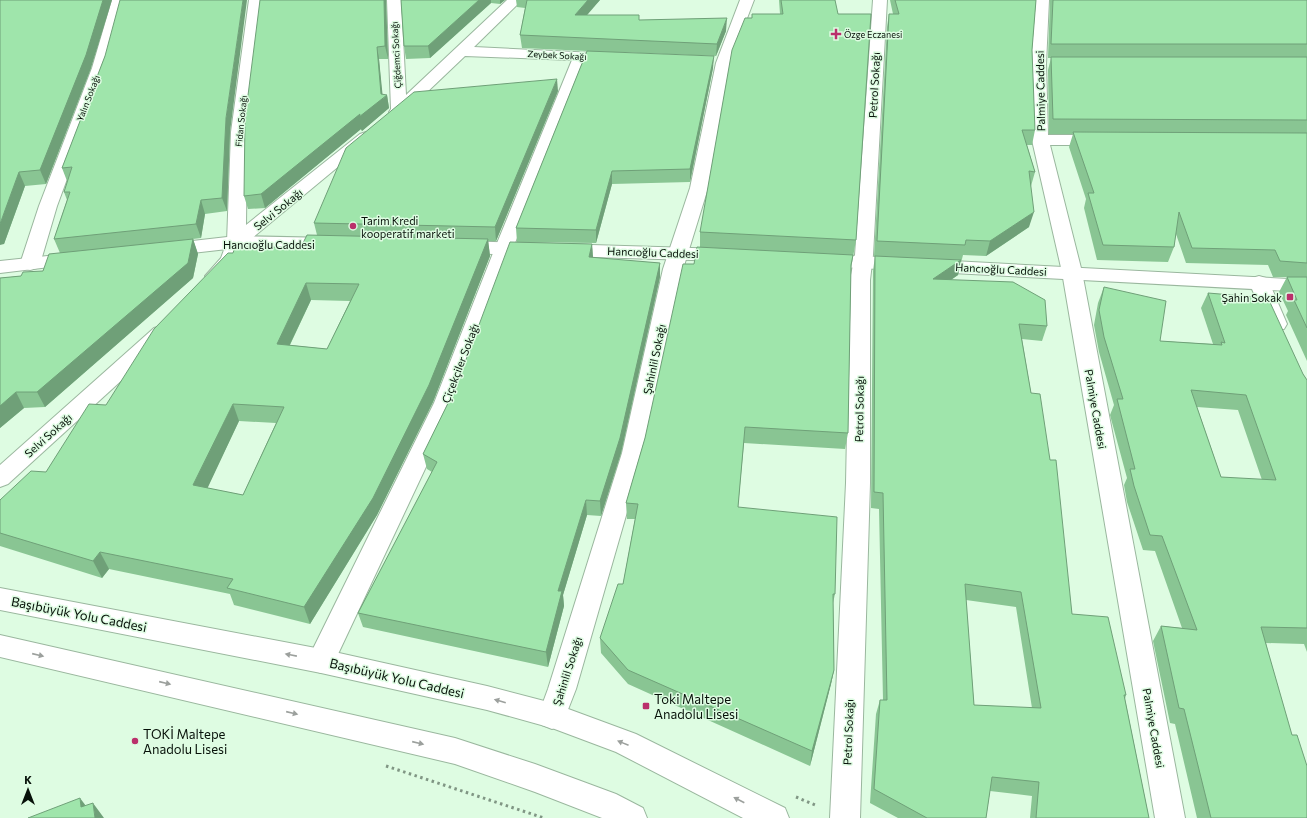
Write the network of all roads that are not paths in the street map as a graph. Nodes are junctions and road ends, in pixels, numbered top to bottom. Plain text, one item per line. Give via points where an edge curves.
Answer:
1 (119, 0) edge
2 (256, 0) edge
3 (394, 0) edge
4 (515, 0) edge
5 (747, 0) edge
6 (880, 0) edge
7 (1042, 0) edge
8 (462, 51) junction
9 (581, 57) junction
10 (613, 58) edge
11 (399, 110) junction
12 (1040, 140) junction
13 (1119, 140) edge
14 (236, 242) junction
15 (346, 245) edge
16 (441, 247) edge
17 (504, 248) junction
18 (149, 251) edge
19 (678, 252) junction
20 (740, 256) edge
21 (94, 257) edge
22 (801, 259) edge
23 (863, 262) junction
24 (30, 264) junction
25 (0, 267) edge
26 (1072, 272) junction
27 (1259, 282) junction
28 (1307, 286) edge
29 (204, 288) edge
30 (172, 321) edge
31 (1285, 341) edge
32 (0, 478) edge
33 (0, 598) edge
34 (0, 646) edge
35 (321, 661) junction
36 (552, 716) junction
37 (632, 818) edge
38 (774, 818) edge
39 (845, 818) edge
40 (1170, 818) edge

1 - 24 street, Yalın Sokağı via 100,68 48,206
2 - 14 street, Fidan Sokağı via 238,132
3 - 11 street, Çiğdemci Sokağı
4 - 8 street, Selvi Sokağı
5 - 19 street, Şahinlil Sokağı via 716,63 699,188
6 - 23 street, Petrol Sokağı
7 - 12 street, Palmiye Caddesi via 1046,64
8 - 9 street, Zeybek Sokağı
8 - 11 street, Selvi Sokağı
9 - 10 street, Zeybek Sokağı
9 - 17 street, Çiçekçiler Sokağı
11 - 14 street, Selvi Sokağı
12 - 13 street
12 - 26 street, Palmiye Caddesi
14 - 15 street, Hancıoğlu Caddesi
14 - 18 street, Hancıoğlu Caddesi
14 - 29 street via 230,260
16 - 17 street, Hancıoğlu Caddesi
17 - 19 street, Hancıoğlu Caddesi
17 - 35 street, Çiçekçiler Sokağı via 445,403
19 - 20 street, Hancıoğlu Caddesi
19 - 36 street, Şahinlil Sokağı via 633,453
21 - 24 street
22 - 23 street, Hancıoğlu Caddesi
23 - 26 street, Hancıoğlu Caddesi
23 - 39 street, Petrol Sokağı via 860,280 858,482
24 - 25 street
26 - 27 street, Hancıoğlu Caddesi
26 - 40 street, Palmiye Caddesi
27 - 28 street, Hancıoğlu Caddesi
27 - 31 street
30 - 32 street, Selvi Sokağı
35 -> 33 street, Başıbüyük Yolu Caddesi
34 -> 37 street via 455,751 605,804
36 -> 35 street, Başıbüyük Yolu Caddesi via 486,698
38 -> 36 street, Başıbüyük Yolu Caddesi via 626,744

